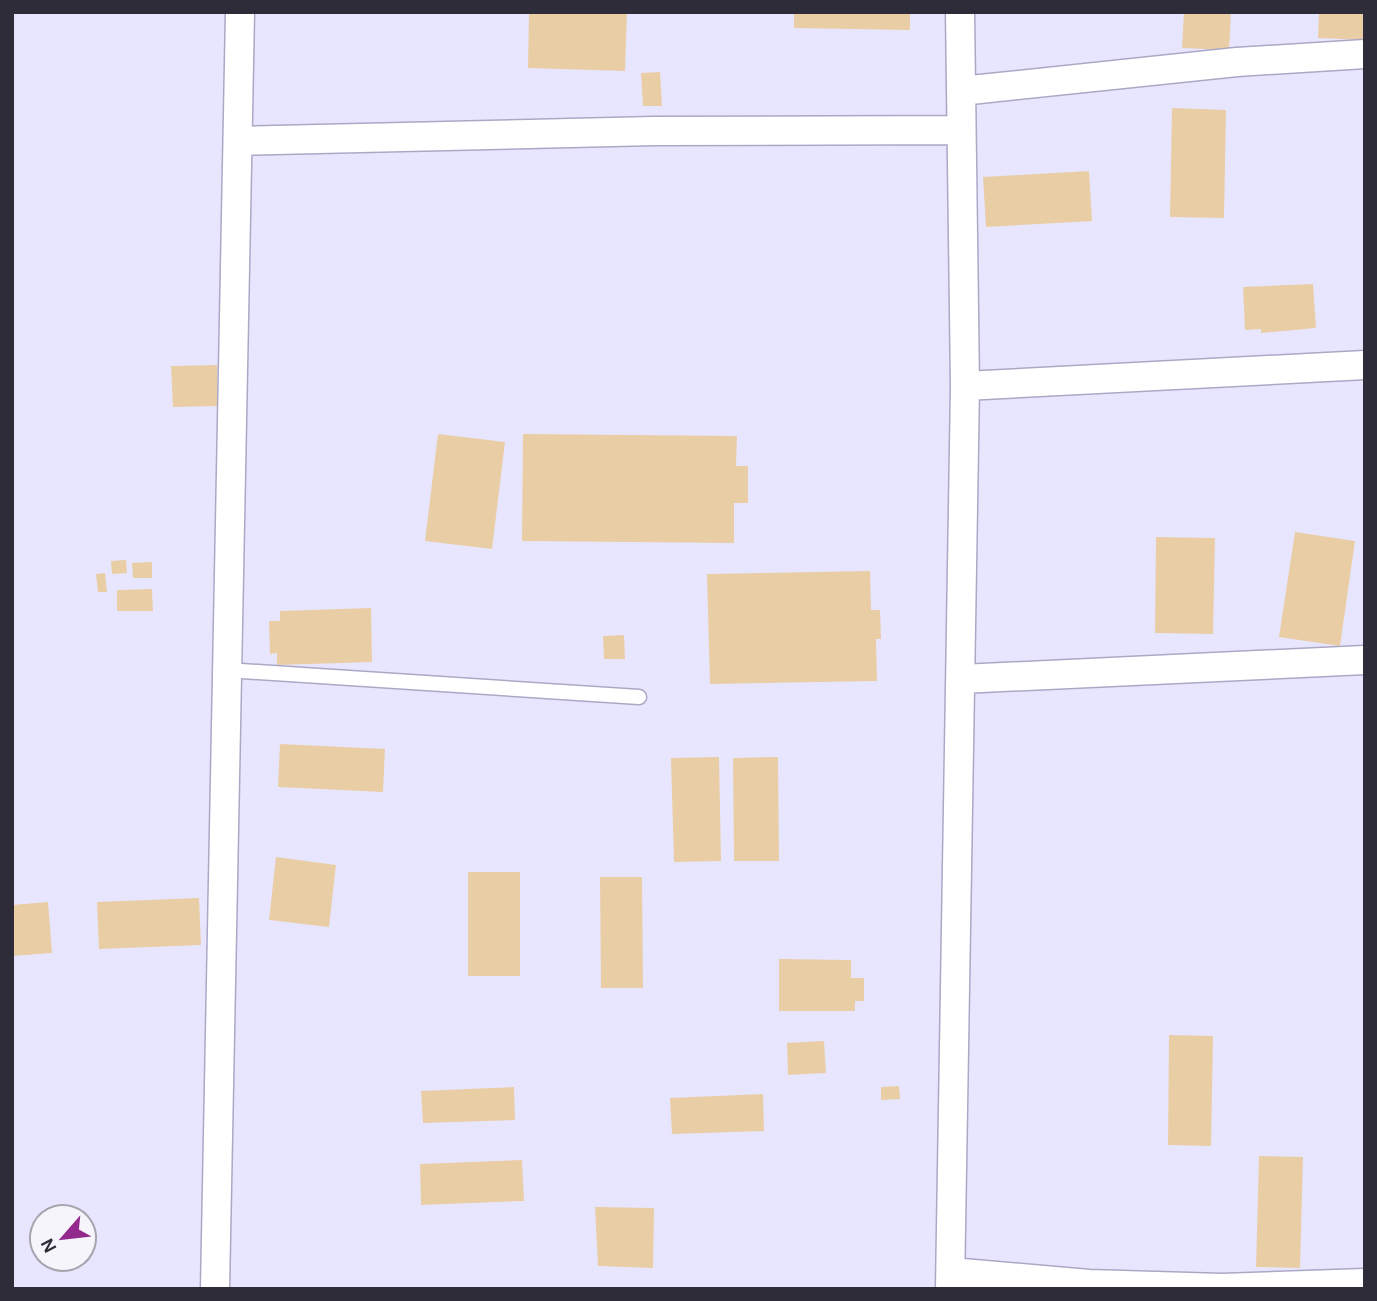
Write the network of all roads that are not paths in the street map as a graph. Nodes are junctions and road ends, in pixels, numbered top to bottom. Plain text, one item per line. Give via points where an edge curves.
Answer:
1 (240, 12) edge
2 (960, 12) edge
3 (1365, 54) edge
4 (961, 91) junction
5 (961, 130) junction
6 (238, 141) junction
7 (1365, 365) edge
8 (965, 386) junction
9 (1365, 660) edge
10 (227, 670) junction
11 (961, 679) junction
12 (639, 698) dead end
13 (951, 1280) edge
14 (1365, 1283) edge
15 (215, 1289) edge

1 - 6 street
2 - 4 street
3 - 4 street via 1237,62
4 - 5 street
5 - 6 street via 653,131
5 - 8 street
6 - 10 street
7 - 8 street
8 - 11 street
9 - 11 street
10 - 12 lane
10 - 15 street
11 - 13 street
13 - 14 street via 1222,1288

